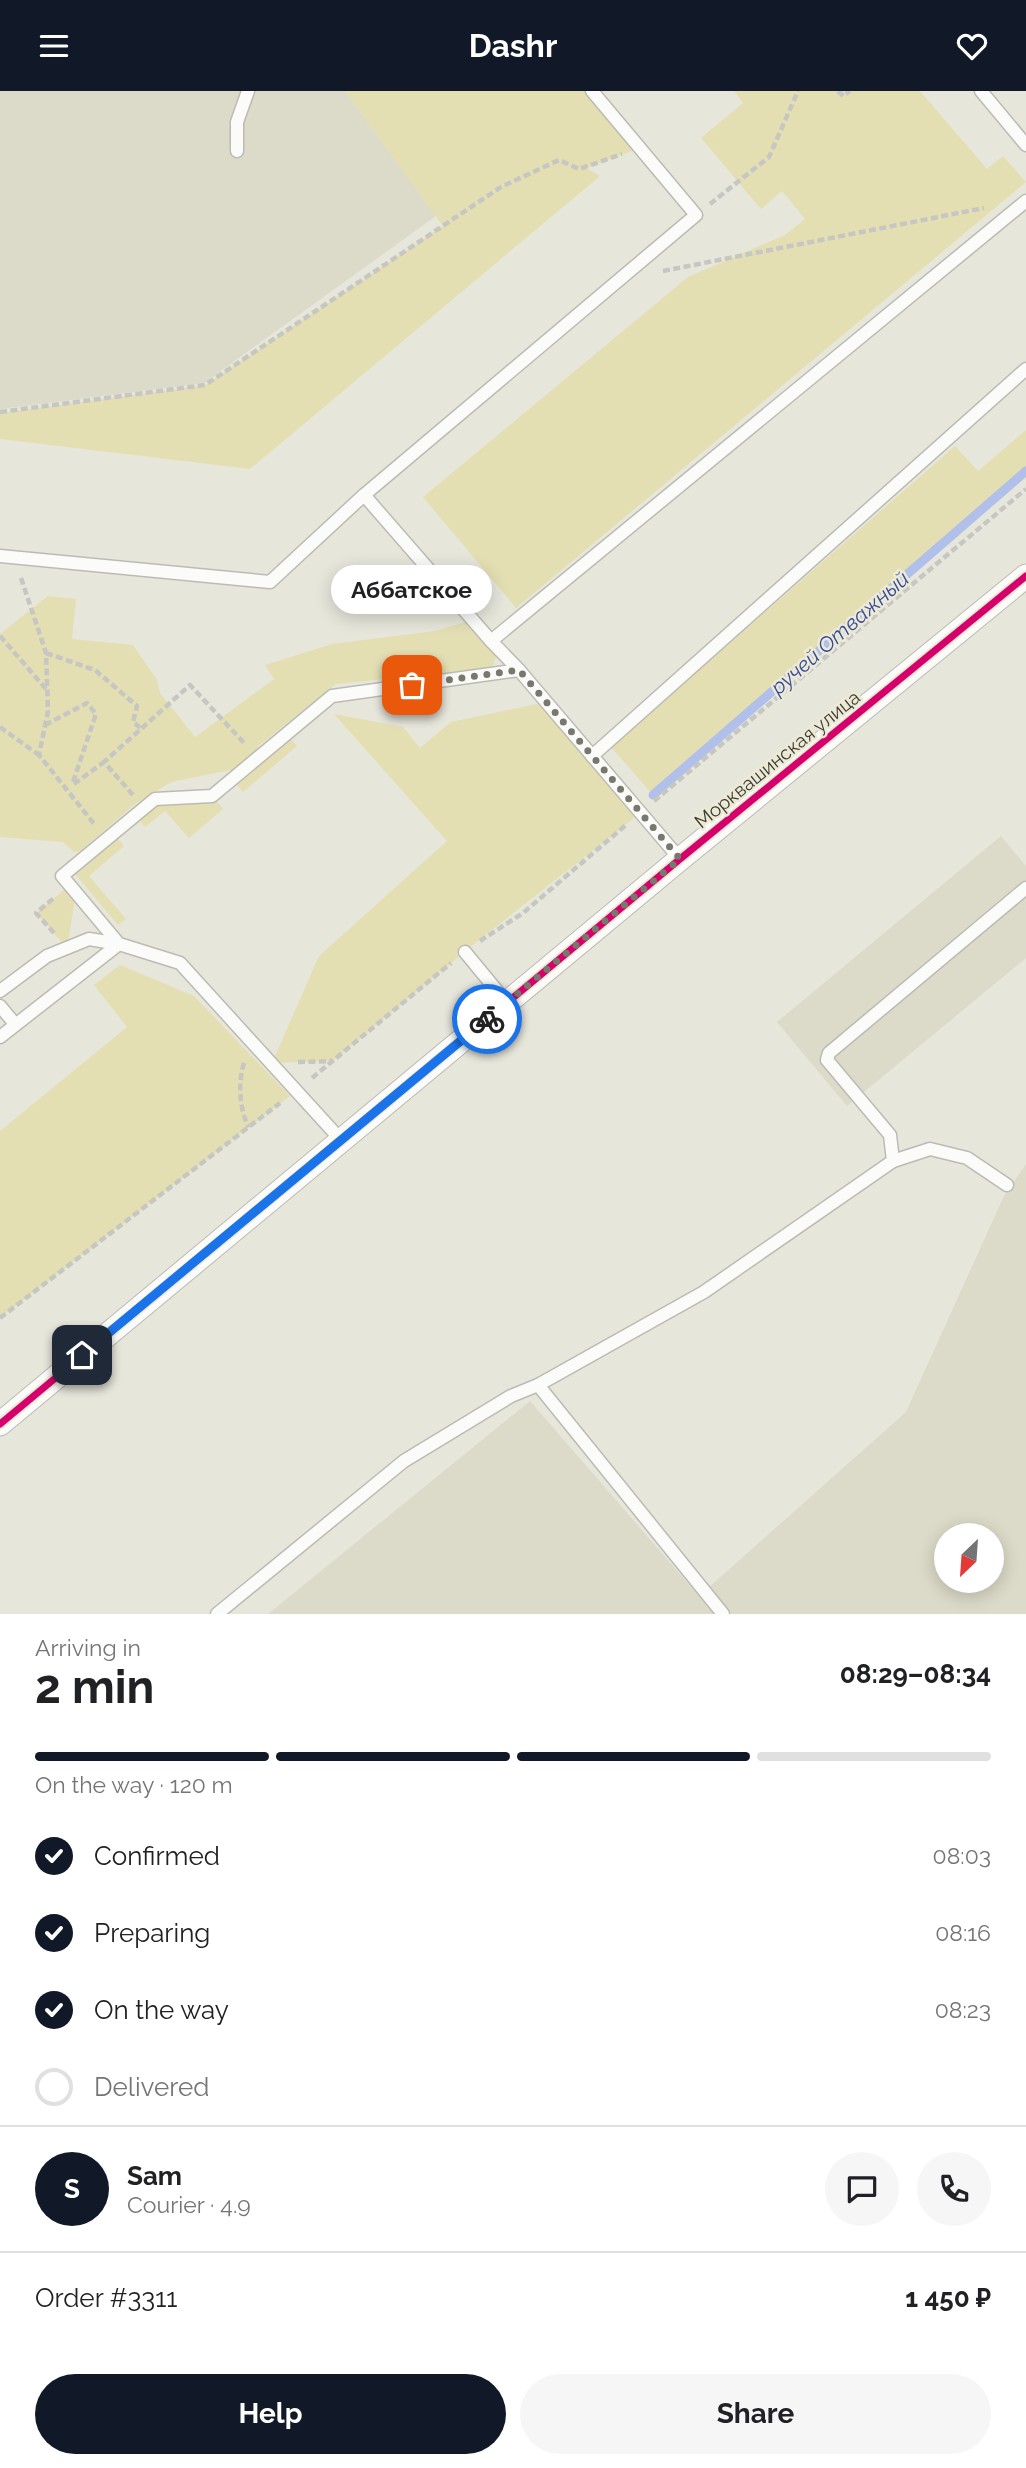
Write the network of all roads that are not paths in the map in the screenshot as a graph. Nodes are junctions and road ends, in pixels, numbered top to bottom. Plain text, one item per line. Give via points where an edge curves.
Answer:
1 (248, 91) edge
2 (592, 91) edge
3 (981, 91) edge
4 (1026, 145) edge
5 (237, 151) dead end
6 (1026, 201) edge
7 (1026, 369) edge
8 (364, 495) junction
9 (7, 557) edge
10 (1026, 576) edge
11 (491, 641) junction
12 (519, 670) junction
13 (592, 756) junction
14 (680, 859) junction
15 (1026, 888) edge
16 (119, 944) junction
17 (465, 952) road end
18 (0, 991) edge
19 (507, 1003) junction
20 (0, 1006) edge
21 (15, 1024) junction
22 (0, 1037) edge
23 (341, 1140) junction
24 (893, 1161) junction
25 (1007, 1185) dead end
26 (538, 1385) junction
27 (0, 1424) edge
28 (218, 1614) edge
29 (723, 1614) edge

1 - 5 lane via 237,122
2 - 8 lane via 696,215
3 - 4 lane
6 - 11 lane
7 - 13 lane
8 - 9 lane via 270,582
8 - 11 lane
10 - 14 street, Морквашинская улица
11 - 12 lane
12 - 13 lane
12 - 16 lane via 332,697 212,796 155,799 62,876
13 - 14 lane
14 - 19 street, Морквашинская улица
15 - 24 lane via 829,1053 827,1060 890,1135
16 - 18 lane via 89,939 47,955
16 - 21 lane
16 - 23 lane via 180,963
17 - 19 lane
19 - 23 street, Морквашинская улица
20 - 21 lane
21 - 22 lane
23 - 27 street, Морквашинская улица
24 - 25 lane via 930,1149 967,1158
24 - 26 lane via 704,1292
26 - 28 lane via 404,1461
26 - 29 lane

